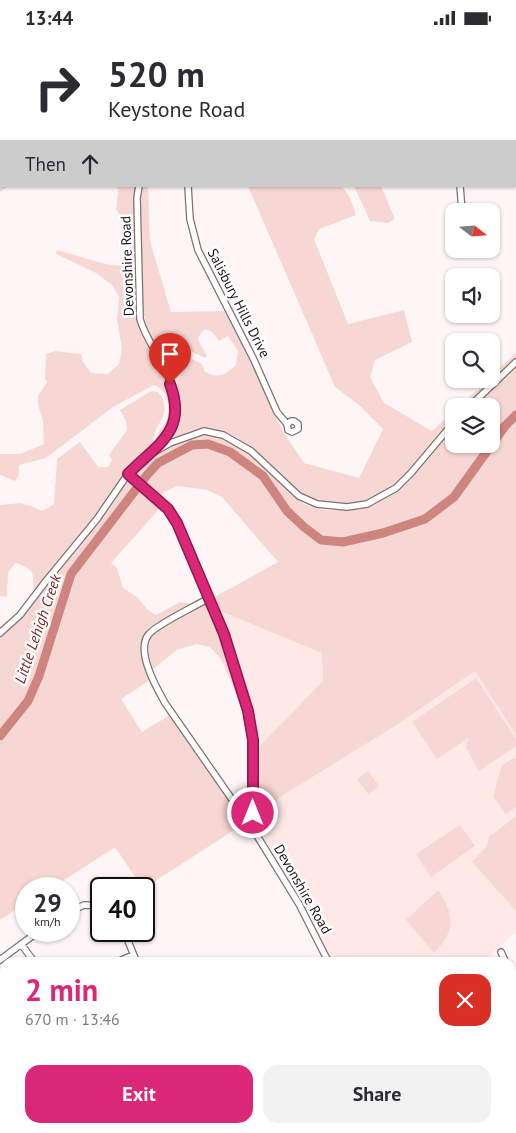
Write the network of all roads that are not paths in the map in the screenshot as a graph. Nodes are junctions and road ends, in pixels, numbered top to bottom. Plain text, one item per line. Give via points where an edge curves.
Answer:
1 (139, 187) edge
2 (188, 187) edge
3 (460, 187) edge
4 (461, 203) edge
5 (516, 362) edge
6 (478, 398) edge
7 (287, 424) dead end
8 (445, 433) edge
9 (154, 452) junction
10 (131, 475) junction
11 (209, 598) junction
12 (0, 633) edge
13 (256, 834) junction
14 (24, 942) edge
15 (128, 942) edge
16 (21, 944) junction
17 (501, 952) dead end
18 (133, 955) joint
19 (4, 957) edge
20 (31, 957) edge
21 (128, 957) edge
22 (326, 957) edge
23 (503, 957) edge

1 - 9 street, Devonshire Road via 140,319 144,333 161,361 174,401 168,436
2 - 7 street, Salisbury Hills Drive via 190,219 198,250 278,412
3 - 4 street
5 - 6 street
8 - 9 street via 400,484 377,499 357,506 327,506 306,500 293,492 245,446 214,432 194,433
9 - 10 street
10 - 11 street, Devonshire Road via 168,509 177,523
10 - 12 street via 20,615
11 - 13 street, Devonshire Road via 251,720
11 - 13 street via 154,629 147,637 144,651 153,680 165,703
13 - 22 street, Devonshire Road via 299,904
14 - 16 street
15 - 18 street
16 - 19 street
16 - 20 street
17 - 23 street
18 - 21 street

